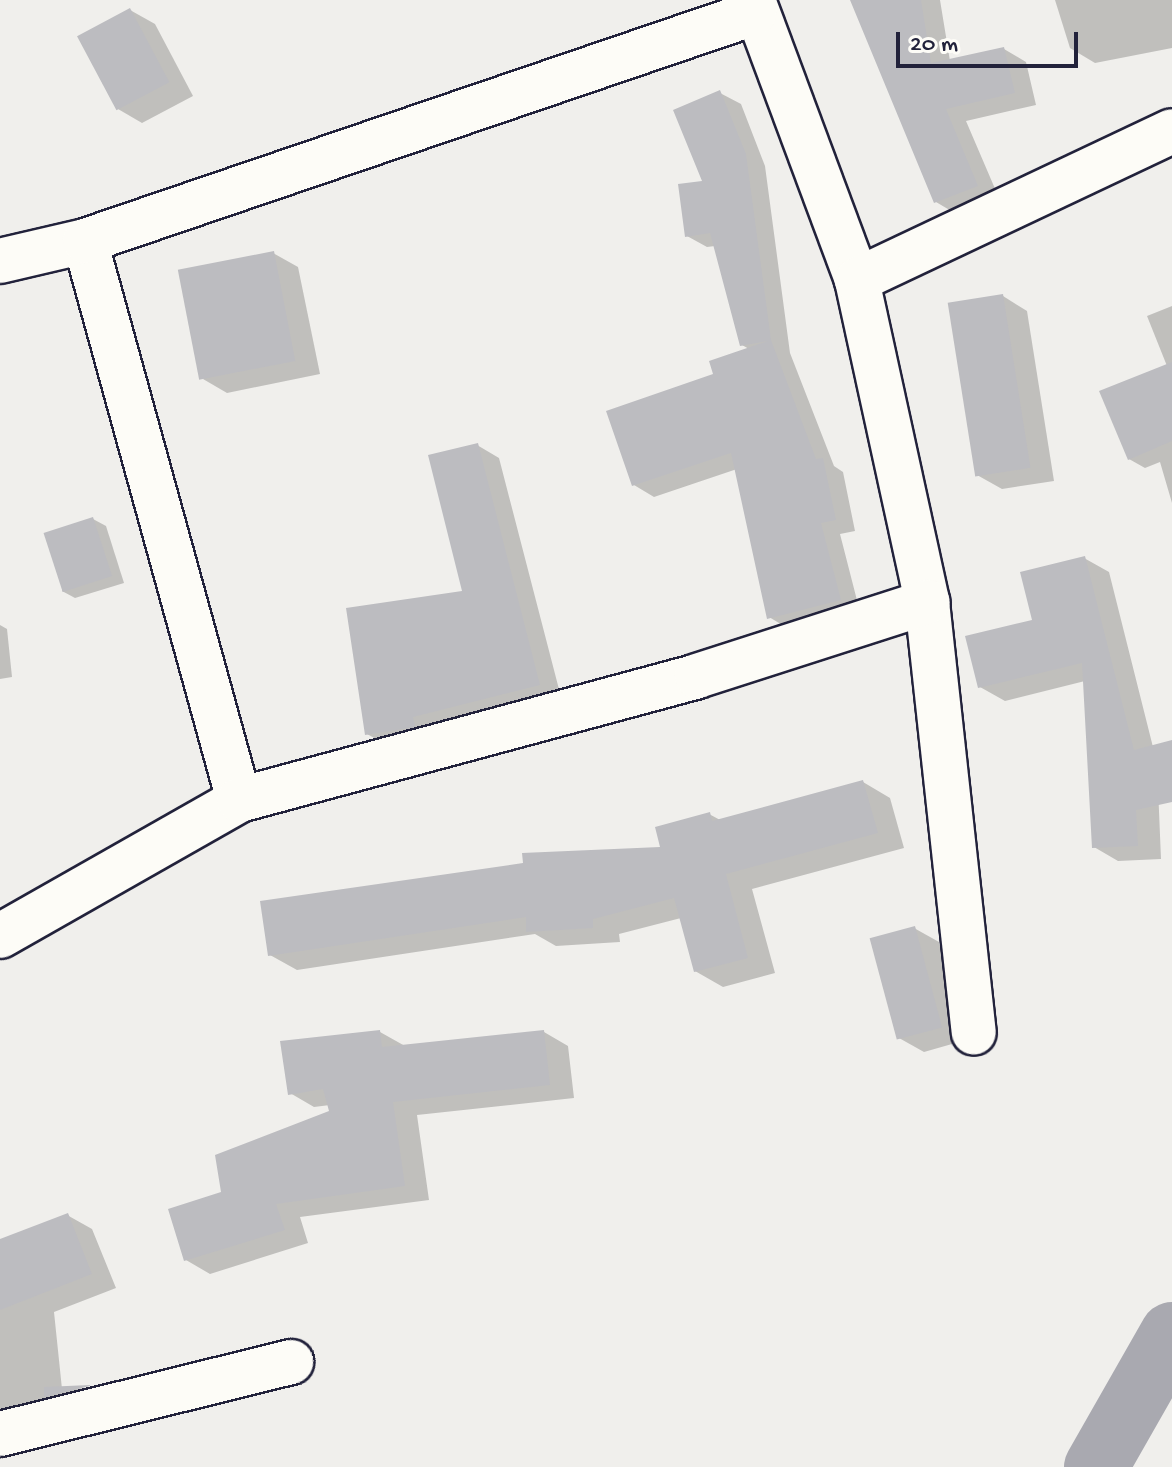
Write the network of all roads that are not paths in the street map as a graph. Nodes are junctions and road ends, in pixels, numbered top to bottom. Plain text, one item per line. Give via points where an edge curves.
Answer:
1 (754, 6) edge
2 (1172, 131) edge
3 (85, 241) junction
4 (0, 261) edge
5 (857, 280) junction
6 (927, 602) junction
7 (239, 800) junction
8 (0, 936) edge
9 (974, 1032) dead end
10 (291, 1362) dead end
11 (0, 1434) edge

1 - 3 street
1 - 5 street
2 - 5 street
3 - 4 street
3 - 7 street
5 - 6 street
6 - 7 street via 697,676
6 - 9 street
7 - 8 street
10 - 11 street

